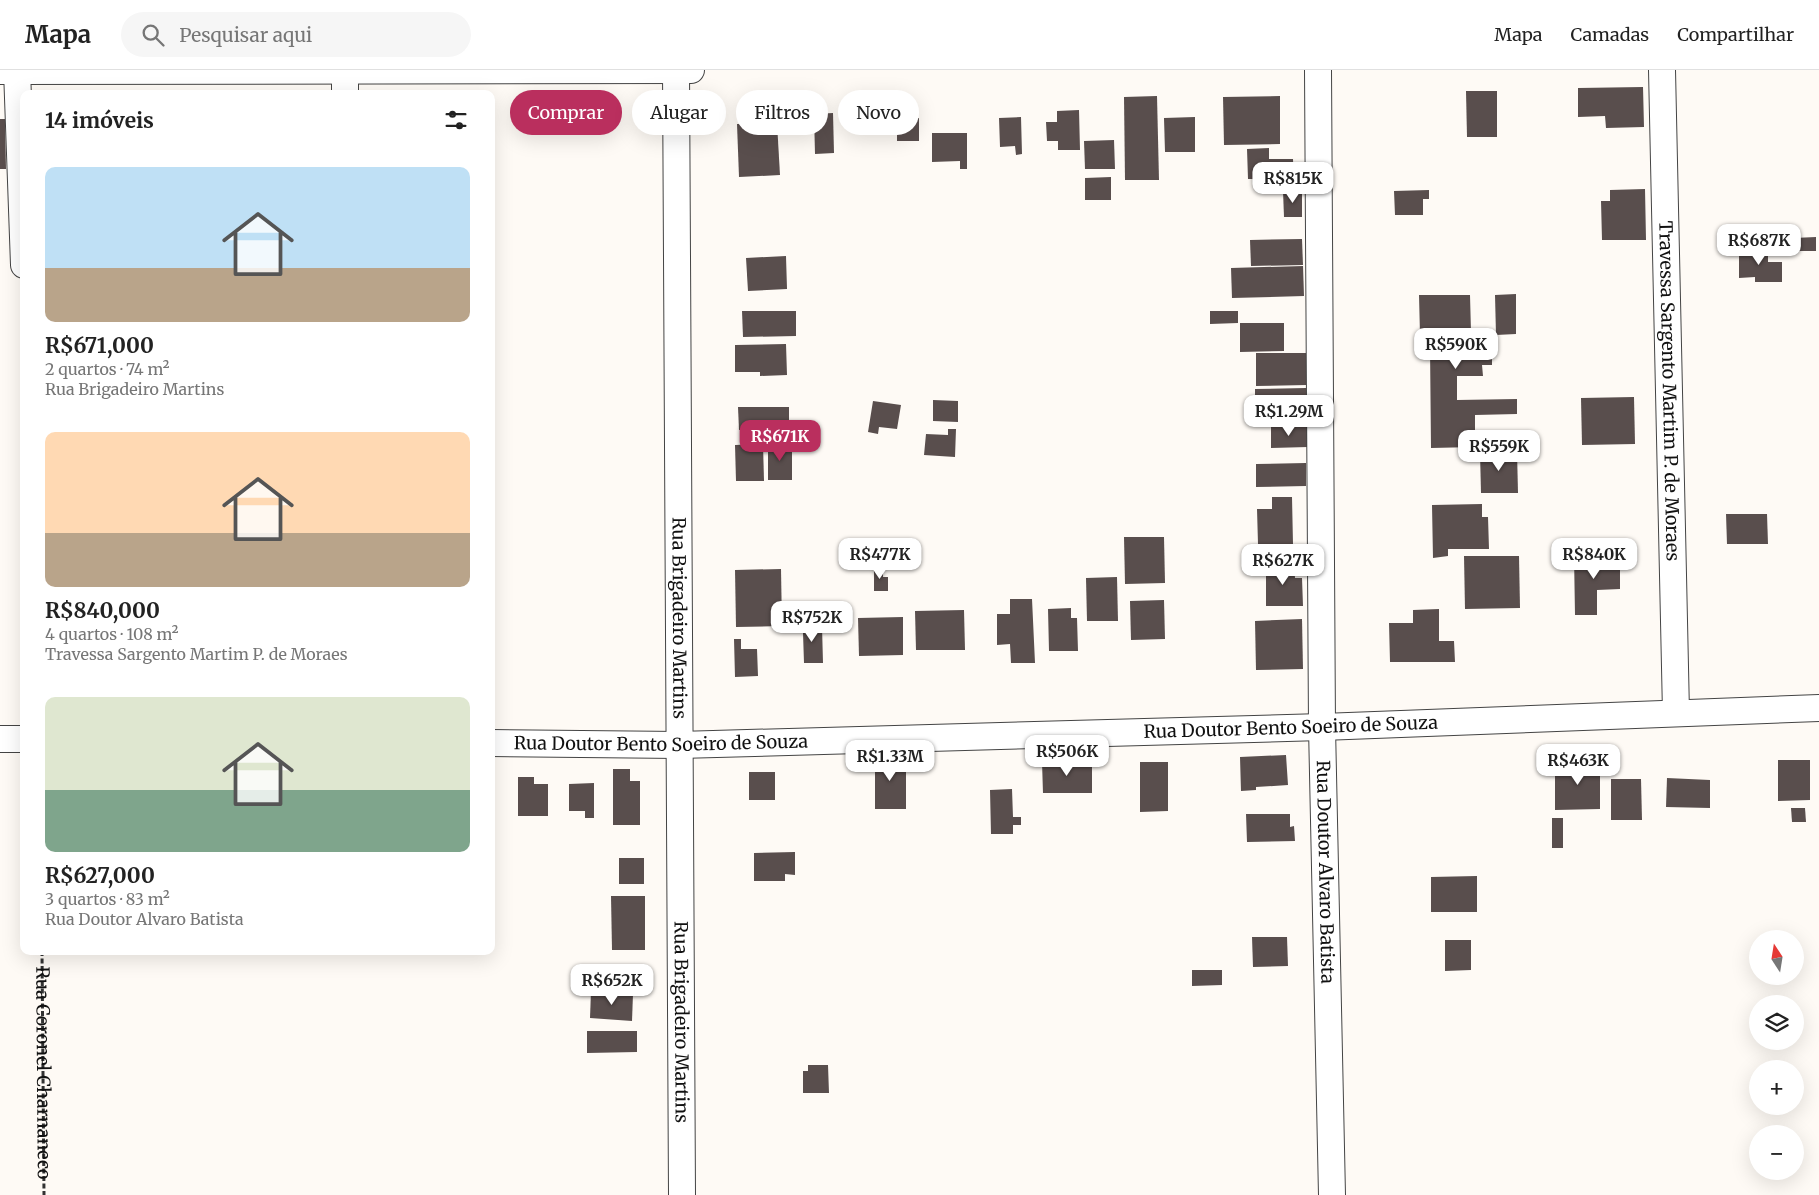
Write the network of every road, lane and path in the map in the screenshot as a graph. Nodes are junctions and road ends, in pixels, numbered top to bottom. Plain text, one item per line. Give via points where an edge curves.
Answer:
1 (676, 70) edge
2 (691, 70) edge
3 (1318, 70) edge
4 (1662, 70) edge
5 (11, 71) edge
6 (345, 78) edge
7 (20, 205) edge
8 (1819, 708) edge
9 (1676, 713) junction
10 (1322, 726) junction
11 (0, 739) edge
12 (20, 739) edge
13 (495, 743) edge
14 (679, 745) junction
15 (42, 955) edge
16 (44, 1195) edge
17 (682, 1195) edge
18 (1332, 1195) edge

1 - 2 street
1 - 6 street
1 - 14 street, Rua Brigadeiro Martins
3 - 10 street, Rua Doutor Alvaro Batista
4 - 9 street, Travessa Sargento Martim P. de Moraes
5 - 6 street
5 - 7 street
8 - 9 street, Rua Doutor Bento Soeiro de Souza
9 - 10 street, Rua Doutor Bento Soeiro de Souza
10 - 14 street, Rua Doutor Bento Soeiro de Souza
10 - 18 street, Rua Doutor Alvaro Batista
11 - 12 street
13 - 14 street, Rua Doutor Bento Soeiro de Souza
14 - 17 street, Rua Brigadeiro Martins
15 - 16 path, Rua Coronel Charnaneco

